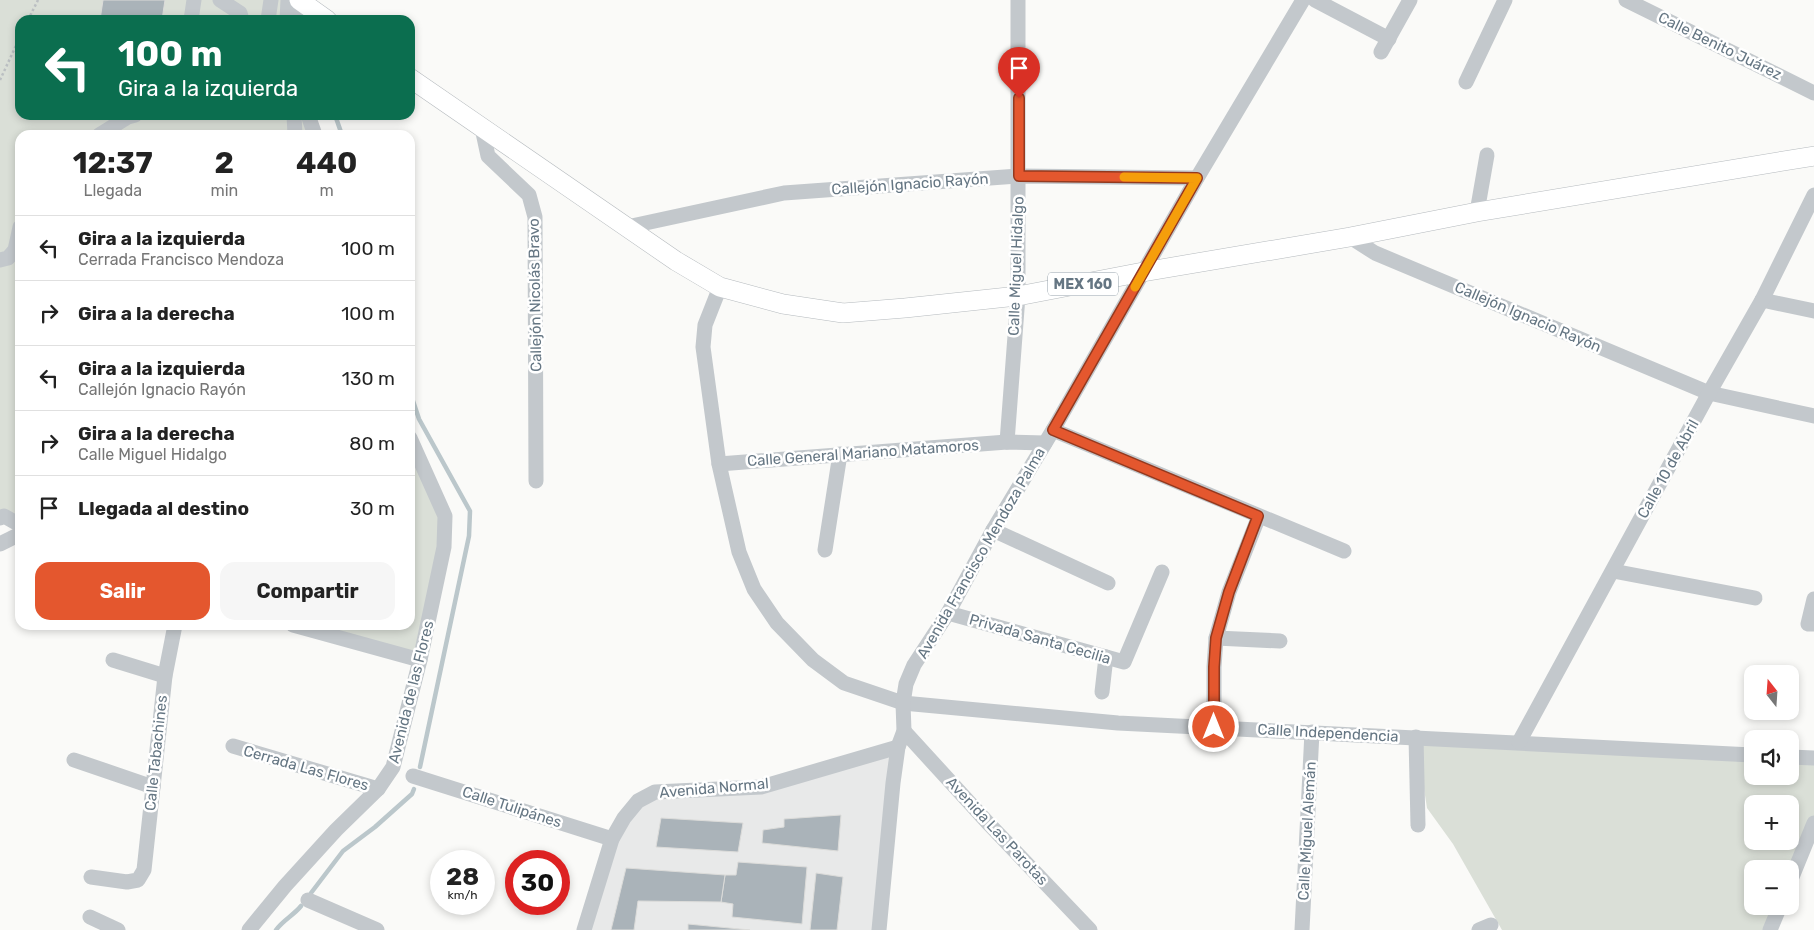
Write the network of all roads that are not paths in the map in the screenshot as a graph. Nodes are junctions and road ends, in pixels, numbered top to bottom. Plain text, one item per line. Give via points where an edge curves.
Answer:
1 (194, 0) edge
2 (220, 0) edge
3 (271, 0) edge
4 (1018, 0) edge
5 (1303, 0) edge
6 (1315, 0) edge
7 (1410, 0) edge
8 (1505, 0) edge
9 (1626, 0) edge
10 (297, 6) edge
11 (192, 15) edge
12 (241, 15) edge
13 (269, 15) edge
14 (316, 15) edge
15 (415, 81) edge
16 (1466, 82) dead end
17 (1814, 92) edge
18 (127, 124) edge
19 (482, 128) junction
20 (112, 130) edge
21 (1487, 155) dead end
22 (1814, 156) edge
23 (1019, 176) junction
24 (1197, 178) junction
25 (1814, 195) edge
26 (1477, 212) junction
27 (627, 227) junction
28 (1350, 238) junction
29 (15, 250) edge
30 (0, 260) edge
31 (1143, 272) junction
32 (720, 287) junction
33 (1018, 296) junction
34 (1762, 300) junction
35 (1814, 311) edge
36 (1709, 393) junction
37 (1814, 416) edge
38 (1049, 437) junction
39 (1007, 442) junction
40 (415, 449) edge
41 (840, 454) junction
42 (719, 464) junction
43 (536, 481) dead end
44 (1258, 516) junction
45 (0, 518) edge
46 (15, 522) edge
47 (993, 530) junction
48 (15, 536) edge
49 (0, 544) edge
50 (825, 550) dead end
51 (1344, 552) dead end
52 (1612, 571) junction
53 (1162, 572) dead end
54 (1108, 583) dead end
55 (1755, 598) dead end
56 (1814, 599) edge
57 (948, 613) junction
58 (1814, 624) edge
59 (174, 630) edge
60 (311, 630) edge
61 (1216, 638) junction
62 (1280, 641) dead end
63 (1106, 657) junction
64 (113, 660) dead end
65 (420, 660) junction
66 (165, 676) junction
67 (1102, 692) dead end
68 (904, 703) junction
69 (1214, 727) junction
70 (904, 731) junction
71 (1312, 732) junction
72 (1416, 737) junction
73 (1519, 742) junction
74 (233, 746) dead end
75 (898, 747) junction
76 (1744, 755) edge
77 (1799, 757) edge
78 (1814, 758) edge
79 (74, 760) dead end
80 (413, 776) dead end
81 (153, 787) junction
82 (378, 789) junction
83 (1814, 823) edge
84 (1418, 825) dead end
85 (612, 839) junction
86 (1799, 860) edge
87 (91, 877) dead end
88 (308, 900) dead end
89 (1776, 915) edge
90 (90, 917) dead end
91 (118, 930) edge
92 (249, 930) edge
93 (377, 930) edge
94 (584, 930) edge
95 (879, 930) edge
96 (1090, 930) edge
97 (1302, 930) edge
98 (1770, 930) edge

1 - 11 street
2 - 12 street
3 - 13 street
4 - 23 street, Calle Miguel Hidalgo
5 - 24 street, Avenida Francisco Mendoza Palma
6 - 7 street via 1385,46
8 - 16 street
9 - 17 street, Calle Benito Juárez
10 - 14 main road
15 - 19 main road, MEX 160
18 - 20 street
19 - 27 main road, MEX 160
19 - 43 street, Callejón Nicolás Bravo via 488,156 529,195 535,217
21 - 26 street
22 - 26 main road, MEX 160
23 - 24 street, Callejón Ignacio Rayón
23 - 27 street, Callejón Ignacio Rayón via 784,193
23 - 33 street, Calle Miguel Hidalgo
24 - 31 street, Avenida Francisco Mendoza Palma
25 - 34 street, Calle 10 de Abril
26 - 28 main road, MEX 160
27 - 32 main road, MEX 160 via 676,262
28 - 31 main road, MEX 160
28 - 36 street, Callejón Ignacio Rayón via 1375,253
29 - 30 street via 8,258
31 - 33 main road, MEX 160
31 - 38 street, Avenida Francisco Mendoza Palma
32 - 33 main road, MEX 160 via 783,304 844,313
32 - 42 street, Calle Independencia via 705,325 703,347
33 - 39 street, Calle Miguel Hidalgo
34 - 35 street
34 - 36 street, Calle 10 de Abril
36 - 37 street, Callejón Ignacio Rayón
36 - 52 street, Calle 10 de Abril
38 - 39 street, Calle General Mariano Matamoros
38 - 44 street
38 - 47 street, Avenida Francisco Mendoza Palma
39 - 41 street, Calle General Mariano Matamoros
40 - 65 street, Avenida de las Flores via 445,516 444,547
41 - 42 street, Calle General Mariano Matamoros
41 - 50 street
42 - 68 street, Calle Independencia via 739,552 754,589 776,623 812,660 844,683
44 - 51 street
44 - 61 street via 1229,592
45 - 46 street via 4,516
47 - 54 street
47 - 57 street, Avenida Francisco Mendoza Palma
48 - 49 street
52 - 55 street
52 - 73 street, Calle 10 de Abril
53 - 63 street, Privada Santa Cecilia via 1124,662
56 - 58 street via 1808,624
57 - 63 street, Privada Santa Cecilia
57 - 68 street, Avenida Francisco Mendoza Palma via 914,665 906,684
59 - 66 street, Calle Tabachines
60 - 65 street
61 - 62 street
61 - 69 street
63 - 67 street
64 - 66 street
65 - 82 street, Avenida de las Flores via 393,767
66 - 81 street, Calle Tabachines
68 - 69 street, Calle Independencia
68 - 70 street, Avenida Francisco Mendoza Palma
69 - 71 street, Calle Independencia
70 - 75 street, Avenida Francisco Mendoza Palma
70 - 96 street, Avenida Las Parotas
71 - 72 street, Calle Independencia
71 - 97 street, Calle Miguel Alemán
72 - 73 street, Calle Independencia
72 - 84 street
73 - 76 street, Calle Independencia
74 - 82 street, Cerrada Las Flores
75 - 85 street, Avenida Normal via 761,787 655,792 638,802
75 - 95 street, Avenida Francisco Mendoza Palma
77 - 78 street
79 - 81 street
80 - 85 street, Calle Tulipánes
81 - 87 street, Calle Tabachines via 144,870 138,880 127,882
82 - 92 street, Avenida de las Flores via 336,830
83 - 86 street
85 - 94 street, Avenida Normal
88 - 93 street
89 - 98 street
90 - 91 street

